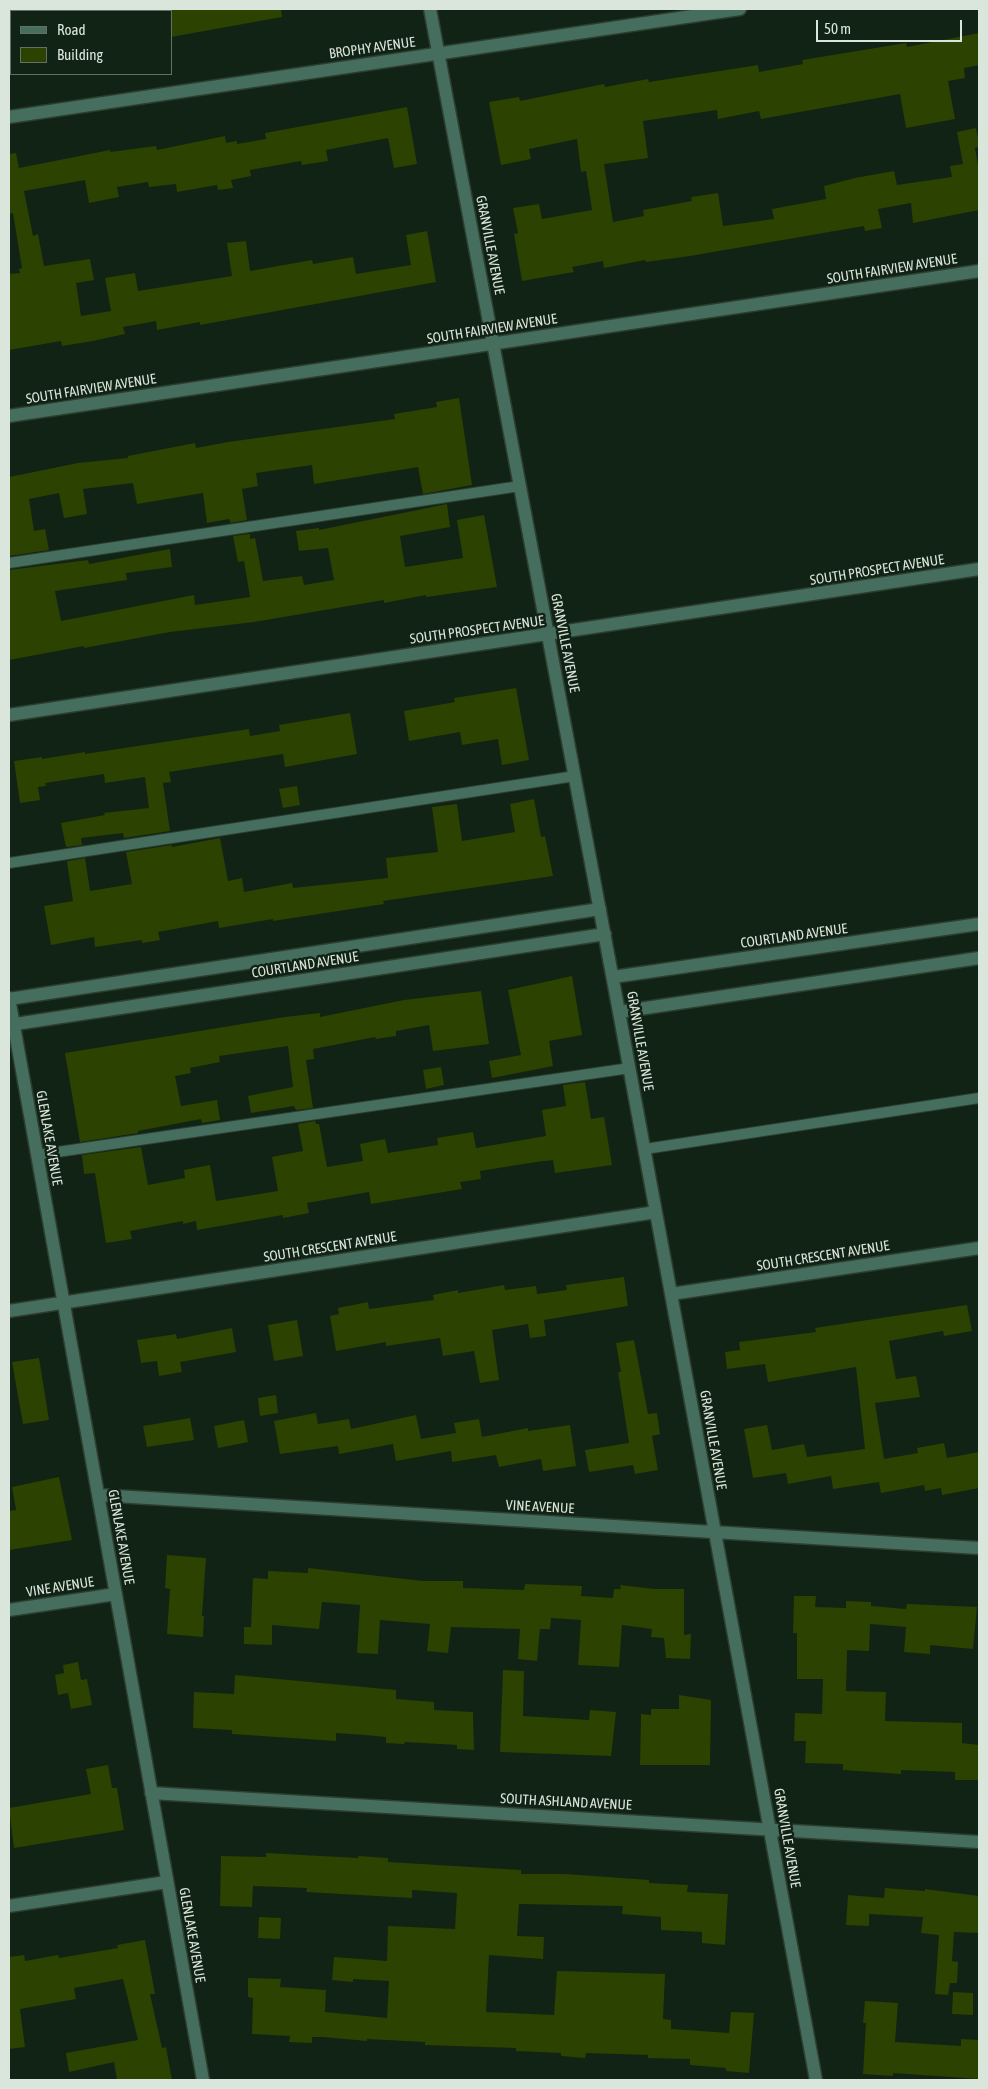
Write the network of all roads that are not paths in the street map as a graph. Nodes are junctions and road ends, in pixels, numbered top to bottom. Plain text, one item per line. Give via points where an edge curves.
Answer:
1 (430, 9) edge
2 (740, 9) edge
3 (438, 54) junction
4 (9, 117) edge
5 (979, 271) edge
6 (493, 344) junction
7 (9, 416) edge
8 (520, 486) junction
9 (9, 563) edge
10 (979, 569) edge
11 (548, 634) junction
12 (9, 715) edge
13 (575, 776) junction
14 (9, 863) edge
15 (600, 909) junction
16 (979, 924) edge
17 (605, 934) junction
18 (979, 958) edge
19 (613, 978) junction
20 (9, 998) edge
21 (619, 1012) junction
22 (11, 1025) edge
23 (630, 1068) junction
24 (979, 1098) edge
25 (645, 1149) junction
26 (37, 1155) junction
27 (656, 1212) junction
28 (979, 1248) edge
29 (671, 1294) junction
30 (63, 1303) junction
31 (9, 1311) edge
32 (98, 1495) junction
33 (715, 1533) junction
34 (979, 1548) edge
35 (116, 1594) junction
36 (9, 1610) edge
37 (151, 1793) junction
38 (770, 1829) junction
39 (979, 1842) edge
40 (167, 1882) junction
41 (9, 1906) edge
42 (203, 2080) edge
43 (816, 2080) edge

1 - 3 street, GRANVILLE AVENUE
2 - 3 street, BROPHY AVENUE
3 - 4 street, BROPHY AVENUE
3 - 6 street, GRANVILLE AVENUE
5 - 6 street, SOUTH FAIRVIEW AVENUE
6 - 7 street, SOUTH FAIRVIEW AVENUE
6 - 8 street, GRANVILLE AVENUE
8 - 9 lane
8 - 11 street, GRANVILLE AVENUE
10 - 11 street, SOUTH PROSPECT AVENUE
11 - 12 street, SOUTH PROSPECT AVENUE
11 - 13 street, GRANVILLE AVENUE
13 - 14 lane
13 - 15 street, GRANVILLE AVENUE
15 - 17 street, GRANVILLE AVENUE
15 - 20 street, COURTLAND AVENUE
16 - 19 street, COURTLAND AVENUE
17 - 19 street, GRANVILLE AVENUE
17 - 22 street, COURTLAND AVENUE
18 - 21 street
19 - 21 street, GRANVILLE AVENUE
20 - 22 street, GLENLAKE AVENUE
21 - 23 street, GRANVILLE AVENUE
22 - 26 street, GLENLAKE AVENUE
23 - 25 street, GRANVILLE AVENUE
23 - 26 lane
24 - 25 lane
25 - 27 street, GRANVILLE AVENUE
26 - 30 street, GLENLAKE AVENUE
27 - 29 street, GRANVILLE AVENUE
27 - 30 street, SOUTH CRESCENT AVENUE
28 - 29 street, SOUTH CRESCENT AVENUE
29 - 33 street, GRANVILLE AVENUE
30 - 31 street, SOUTH CRESCENT AVENUE
30 - 32 street, GLENLAKE AVENUE
32 - 33 street, VINE AVENUE
32 - 35 street, GLENLAKE AVENUE
33 - 34 street, VINE AVENUE
33 - 38 street, GRANVILLE AVENUE
35 - 36 street, VINE AVENUE
35 - 37 street, GLENLAKE AVENUE
37 - 38 street, SOUTH ASHLAND AVENUE
37 - 40 street, GLENLAKE AVENUE
38 - 39 street, SOUTH ASHLAND AVENUE
38 - 43 street, GRANVILLE AVENUE
40 - 41 street
40 - 42 street, GLENLAKE AVENUE

